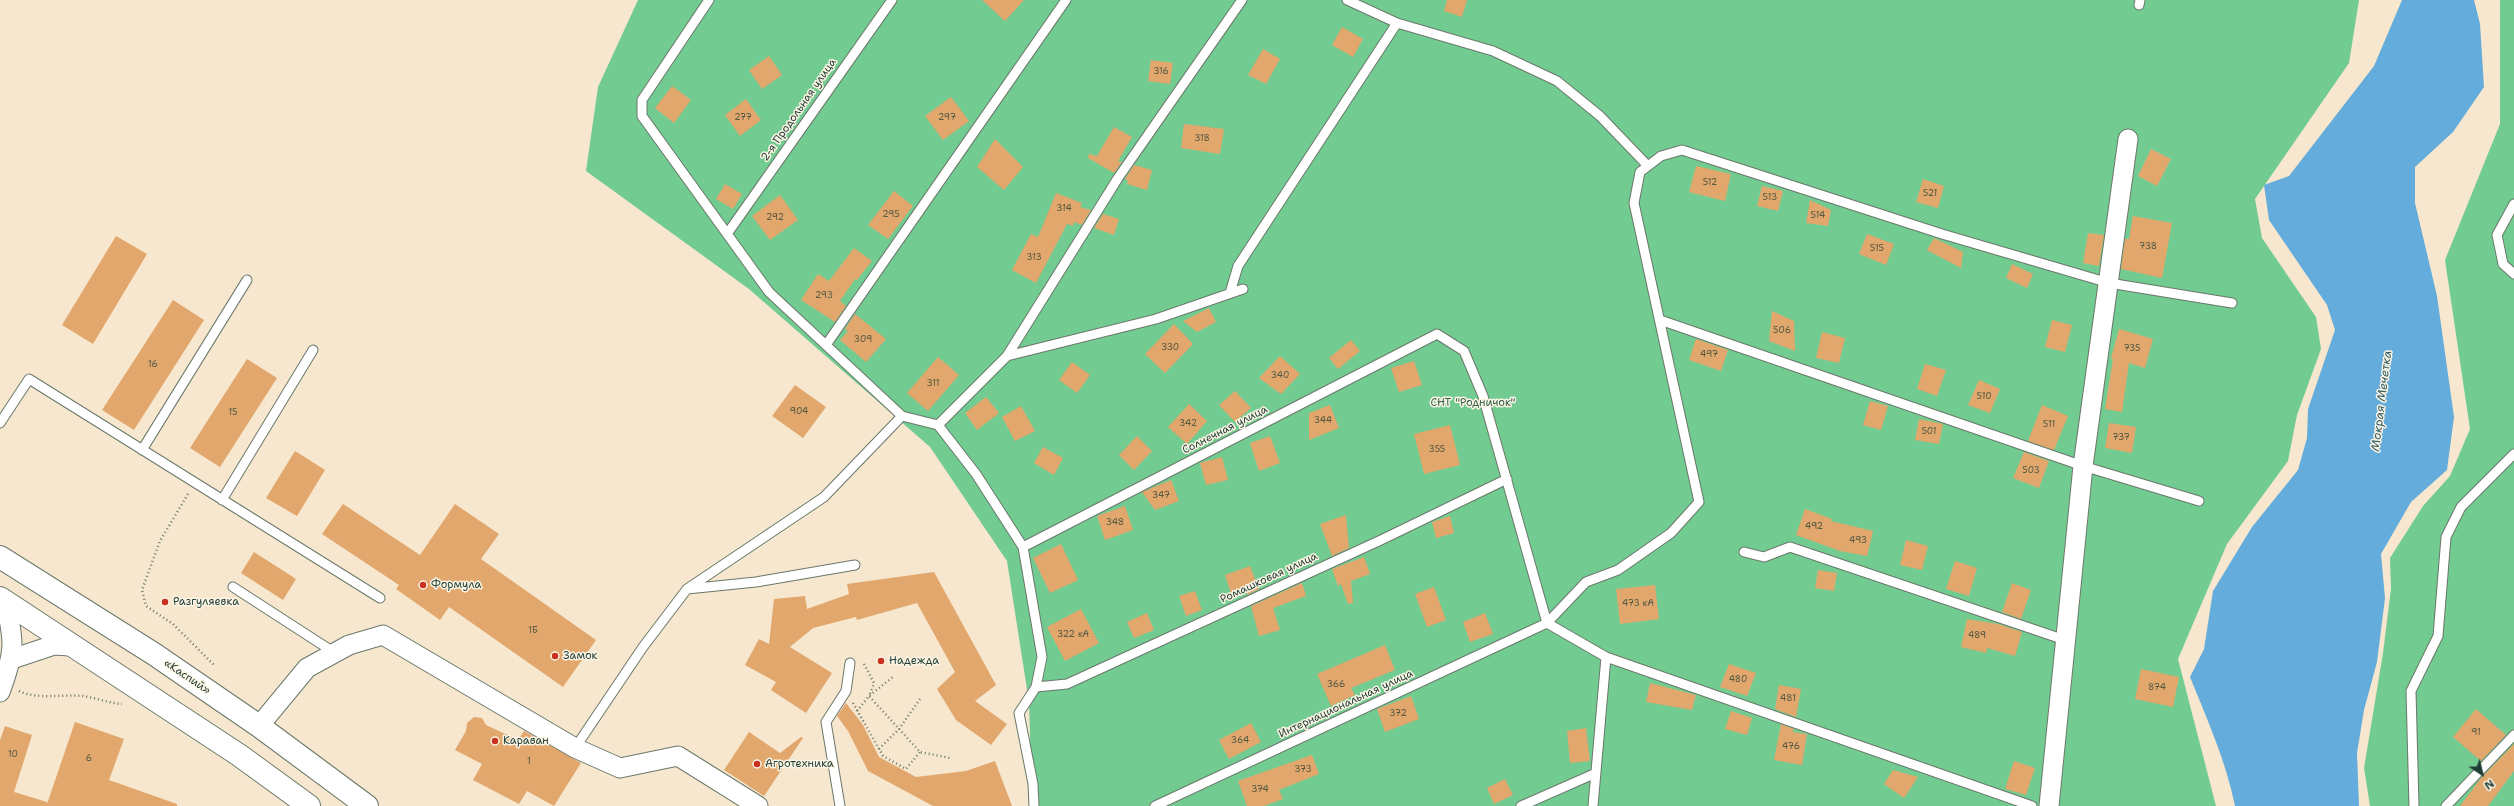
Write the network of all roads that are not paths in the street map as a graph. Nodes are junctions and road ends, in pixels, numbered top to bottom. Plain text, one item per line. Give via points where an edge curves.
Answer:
1 (709, 0) edge
2 (892, 0) edge
3 (1066, 0) edge
4 (1242, 0) edge
5 (1347, 0) edge
6 (1397, 23) junction
7 (2128, 139) dead end
8 (1648, 166) junction
9 (2514, 204) edge
10 (727, 234) junction
11 (2514, 274) edge
12 (247, 280) dead end
13 (2109, 283) junction
14 (1243, 289) dead end
15 (1230, 293) junction
16 (2232, 303) dead end
17 (1660, 320) junction
18 (826, 345) junction
19 (313, 350) dead end
20 (1007, 356) junction
21 (902, 416) junction
22 (0, 423) edge
23 (938, 425) junction
24 (142, 450) junction
25 (2514, 454) edge
26 (2083, 466) junction
27 (1507, 479) junction
28 (222, 500) junction
29 (2200, 501) dead end
30 (1023, 546) junction
31 (1744, 552) dead end
32 (1, 557) edge
33 (855, 565) dead end
34 (233, 587) dead end
35 (687, 589) junction
36 (380, 598) dead end
37 (3, 599) edge
38 (1547, 623) junction
39 (2065, 640) junction
40 (70, 646) junction
41 (335, 653) junction
42 (1606, 657) junction
43 (12, 659) junction
44 (850, 663) dead end
45 (2, 688) edge
46 (1036, 688) junction
47 (259, 726) junction
48 (2514, 735) edge
49 (575, 748) junction
50 (1596, 773) junction
51 (309, 806) edge
52 (367, 806) edge
53 (758, 806) edge
54 (840, 806) edge
55 (1034, 806) edge
56 (1156, 806) edge
57 (1520, 806) edge
58 (1593, 806) edge
59 (2032, 806) edge
60 (2049, 806) edge
61 (2414, 806) edge
62 (2446, 806) edge

1 - 10 lane via 642,100 642,116
2 - 10 lane, 2-я Продольная улица
3 - 18 lane
4 - 20 lane via 1118,178
5 - 6 lane
6 - 8 lane via 1493,51 1557,81 1600,116
6 - 15 lane via 1238,266
7 - 13 street
8 - 13 lane via 1661,156 1682,150 1942,234
8 - 17 lane via 1640,172 1634,203
9 - 11 lane via 2497,235 2503,264
10 - 18 lane via 769,292
12 - 24 lane
13 - 16 lane
13 - 26 street
14 - 15 lane
15 - 20 lane via 1156,319
17 - 26 lane
17 - 38 lane via 1699,502 1671,533 1618,570 1586,582
18 - 21 lane
19 - 28 lane
20 - 23 lane
21 - 23 lane
21 - 35 lane via 824,498
22 - 24 lane via 29,379
23 - 30 lane via 976,474
24 - 28 lane
25 - 61 lane via 2461,507 2446,537 2438,636 2411,691
26 - 29 lane
26 - 39 street
27 - 30 lane, Солнечная улица via 1483,396 1464,351 1437,334
27 - 38 lane
27 - 46 lane, Ромашковая улица via 1381,540 1067,684
28 - 36 lane
30 - 46 lane via 1042,657
31 - 39 lane via 1764,558 1790,547
32 - 47 highway, «Каспий» via 154,654
33 - 35 lane via 756,582
34 - 41 lane
35 - 49 lane via 643,647
37 - 40 highway
37 - 43 street via 13,631
38 - 42 lane
38 - 56 lane, Интернациональная улица
39 - 60 street
40 - 43 street via 54,645
40 - 51 highway via 239,755
41 - 47 street via 308,668
41 - 49 street via 349,645 383,635
42 - 50 lane
42 - 59 lane
43 - 45 street
44 - 54 lane via 846,691 826,722
46 - 55 lane via 1019,714 1033,784
47 - 52 highway, «Каспий»
48 - 62 lane
49 - 53 street via 620,768 678,756
50 - 57 lane
50 - 58 lane

